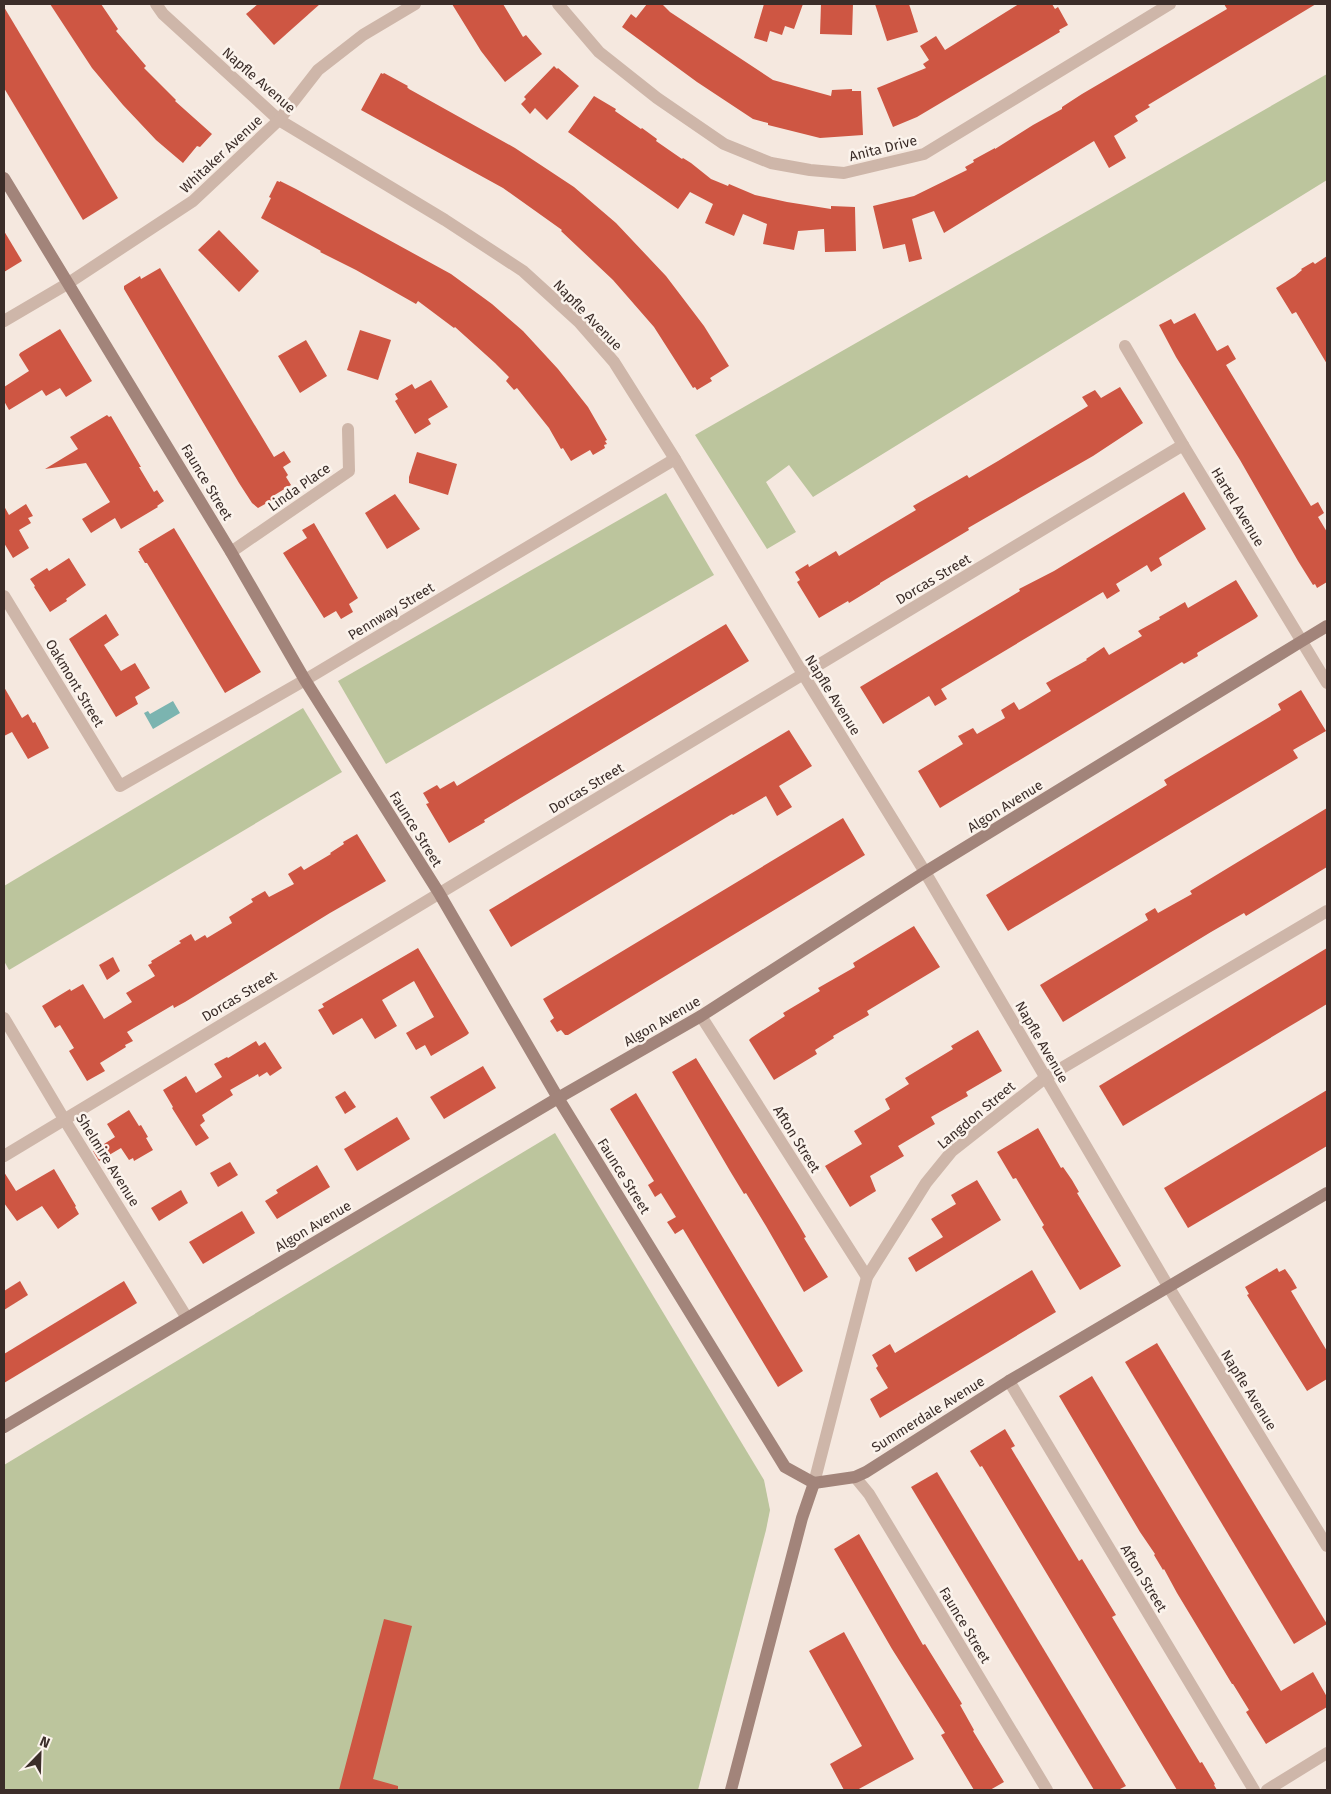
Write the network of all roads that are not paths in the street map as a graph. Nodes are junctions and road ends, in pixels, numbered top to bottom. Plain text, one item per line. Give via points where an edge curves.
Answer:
1 (156, 4) edge
2 (415, 4) edge
3 (558, 4) edge
4 (1170, 4) edge
5 (279, 120) junction
6 (4, 178) edge
7 (67, 284) junction
8 (4, 321) edge
9 (1126, 346) dead end
10 (348, 428) dead end
11 (1183, 445) junction
12 (675, 459) junction
13 (231, 552) junction
14 (4, 596) edge
15 (1327, 626) edge
16 (1302, 640) junction
17 (803, 674) junction
18 (306, 680) junction
19 (1327, 683) edge
20 (120, 786) joint
21 (925, 872) junction
22 (439, 893) junction
23 (1327, 911) edge
24 (701, 1016) junction
25 (4, 1018) edge
26 (1045, 1078) junction
27 (558, 1098) junction
28 (64, 1119) junction
29 (4, 1156) edge
30 (1327, 1192) edge
31 (867, 1277) junction
32 (1168, 1286) junction
33 (187, 1318) junction
34 (1009, 1381) junction
35 (4, 1427) edge
36 (855, 1477) junction
37 (814, 1483) junction
38 (1327, 1546) edge
39 (1327, 1753) edge
40 (731, 1790) edge
41 (1047, 1790) edge
42 (1254, 1790) edge
43 (1267, 1790) edge

1 - 5 street, Napfle Avenue
2 - 5 street, Whitaker Avenue via 362,35 318,70
3 - 4 street, Anita Drive via 599,52 657,98 724,144 771,162 844,173 924,154
5 - 7 street, Whitaker Avenue via 194,201
5 - 12 street, Napfle Avenue via 523,271 579,322 614,362
6 - 7 street, Faunce Street
7 - 8 street, Whitaker Avenue
7 - 13 street, Faunce Street
9 - 11 street, Hartel Avenue
10 - 13 street, Linda Place via 348,471
11 - 16 street, Hartel Avenue
11 - 17 street, Dorcas Street
12 - 17 street, Napfle Avenue
12 - 18 street, Pennway Street
13 - 18 street, Faunce Street
14 - 20 street, Oakmont Street
15 - 16 street, Algon Avenue
16 - 19 street, Hartel Avenue
16 - 21 street, Algon Avenue
17 - 21 street, Napfle Avenue
17 - 22 street, Dorcas Street
18 - 20 street, Pennway Street
18 - 22 street, Faunce Street
21 - 24 street, Algon Avenue
21 - 26 street, Napfle Avenue
22 - 27 street, Faunce Street
22 - 28 street, Dorcas Street
23 - 26 street, Langdon Street
24 - 27 street, Algon Avenue
24 - 31 street, Afton Street
25 - 28 street, Shelmire Avenue
26 - 31 street, Langdon Street via 952,1151 926,1183
26 - 32 street, Napfle Avenue
27 - 33 street, Algon Avenue
27 - 37 street, Faunce Street via 784,1467
28 - 29 street, Dorcas Street
28 - 33 street, Shelmire Avenue
30 - 32 street, Summerdale Avenue
31 - 37 street, Langdon Street
32 - 34 street, Summerdale Avenue
32 - 38 street, Napfle Avenue
33 - 35 street, Algon Avenue
34 - 36 street, Summerdale Avenue
34 - 42 street, Afton Street
36 - 37 street, Summerdale Avenue
36 - 41 street, Faunce Street via 869,1494
37 - 40 street
39 - 43 street

